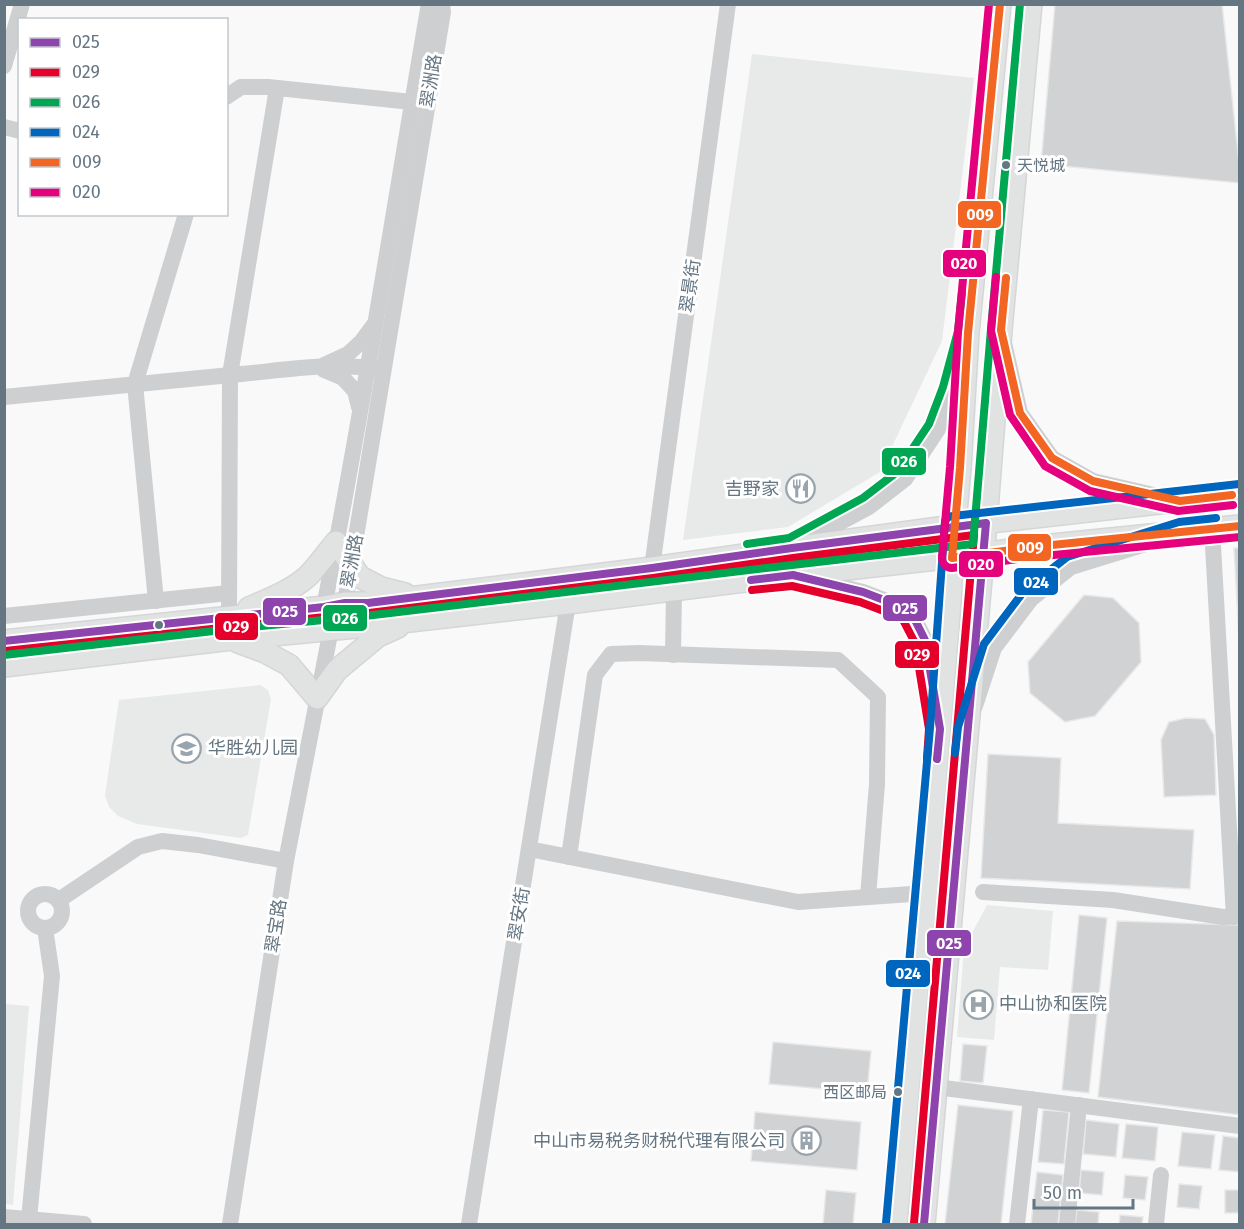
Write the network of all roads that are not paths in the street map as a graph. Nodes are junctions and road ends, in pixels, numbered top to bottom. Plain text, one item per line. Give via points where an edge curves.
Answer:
1 (22, 4) edge
2 (430, 4) edge
3 (442, 4) edge
4 (728, 4) edge
5 (1000, 4) edge
6 (1031, 4) edge
7 (4, 66) edge
8 (277, 88) junction
9 (228, 96) edge
10 (412, 102) junction
11 (185, 216) edge
12 (376, 322) junction
13 (1001, 330) junction
14 (968, 333) junction
15 (318, 368) junction
16 (376, 368) junction
17 (230, 375) junction
18 (135, 384) junction
19 (4, 398) edge
20 (360, 412) junction
21 (1239, 494) edge
22 (1180, 501) junction
23 (986, 523) junction
24 (954, 526) junction
25 (1239, 526) edge
26 (1212, 528) junction
27 (1182, 532) junction
28 (336, 542) junction
29 (792, 548) junction
30 (982, 554) junction
31 (952, 558) junction
32 (351, 566) junction
33 (652, 568) junction
34 (793, 575) junction
35 (674, 590) junction
36 (229, 593) junction
37 (416, 597) junction
38 (156, 601) junction
39 (345, 603) junction
40 (567, 603) junction
41 (324, 607) junction
42 (4, 616) edge
43 (229, 617) junction
44 (414, 620) junction
45 (331, 629) junction
46 (232, 639) junction
47 (4, 641) edge
48 (673, 655) junction
49 (4, 666) edge
50 (317, 698) junction
51 (940, 729) junction
52 (968, 730) junction
53 (529, 849) junction
54 (569, 857) junction
55 (286, 861) junction
56 (983, 892) dead end
57 (926, 893) junction
58 (868, 897) junction
59 (59, 900) junction
60 (1237, 916) edge
61 (45, 928) junction
62 (936, 1087) junction
63 (1031, 1099) junction
64 (1079, 1106) junction
65 (1239, 1126) edge
66 (1161, 1175) dead end
67 (4, 1217) edge
68 (29, 1219) junction
69 (84, 1224) edge
70 (230, 1224) edge
71 (469, 1224) edge
72 (896, 1224) edge
73 (924, 1224) edge
74 (1017, 1224) edge
75 (1067, 1224) edge
76 (1156, 1224) edge

1 - 7 street
2 - 10 street, 翠洲路
3 - 16 street, 翠洲路
4 - 33 street, 翠景街
5 - 14 main road
6 - 13 main road
8 - 9 street via 241,87
8 - 10 street
8 - 17 street
10 - 12 street, 翠洲路
11 - 18 street
12 - 15 street via 348,354
12 - 16 street, 翠洲路
13 - 22 street via 1020,413 1052,458 1093,481
13 - 23 main road
14 - 24 main road
14 - 29 street via 938,429 905,479 869,507
15 - 16 street
15 - 17 street
15 - 20 street via 343,378 355,391
16 - 20 street, 翠洲路
16 - 32 street, 翠洲路
17 - 18 street
17 - 36 street
18 - 19 street
18 - 38 street
20 - 28 street, 翠洲路
21 - 22 main road
22 - 23 main road
23 - 24 main road
23 - 30 main road
24 - 29 main road
24 - 31 main road
25 - 26 main road
26 - 27 main road
26 - 60 street
27 - 30 main road
27 - 52 street via 1071,567 1031,598 994,648
28 - 32 main road
28 - 41 street, 翠洲路
28 - 43 main road via 296,585
29 - 33 main road
30 - 31 main road
30 - 52 main road
31 - 34 main road
31 - 51 main road
32 - 37 main road via 360,577 381,588
32 - 39 street, 翠洲路
33 - 37 main road
34 - 35 main road
34 - 51 street via 863,592 910,610 926,640
35 - 40 main road
35 - 48 street
36 - 38 street
36 - 43 street
37 - 39 main road
38 - 42 street
39 - 41 main road
39 - 45 street, 翠洲路
40 - 44 main road
40 - 53 street, 翠安街
41 - 43 main road
41 - 45 street, 翠洲路
43 - 47 main road
44 - 45 main road
44 - 50 main road via 378,636 337,670
45 - 46 main road
45 - 50 street, 翠宝路
46 - 49 main road
46 - 50 main road via 289,665
48 - 54 street via 611,654 595,675
48 - 58 street via 838,660 878,697 877,784
50 - 55 street, 翠宝路
51 - 57 main road
52 - 62 main road
53 - 54 street
53 - 71 street, 翠安街
54 - 58 street via 798,902
55 - 59 street via 162,841 138,847
55 - 70 street, 翠宝路
56 - 60 street via 1113,900
57 - 58 street
57 - 72 main road
59 - 61 street via 62,916 56,925
59 - 61 street via 44,893 30,903 30,920
61 - 68 street via 52,976
62 - 63 street
62 - 73 main road
63 - 64 street
63 - 74 street
64 - 65 street
64 - 75 street
66 - 76 street
67 - 68 street
68 - 69 street

